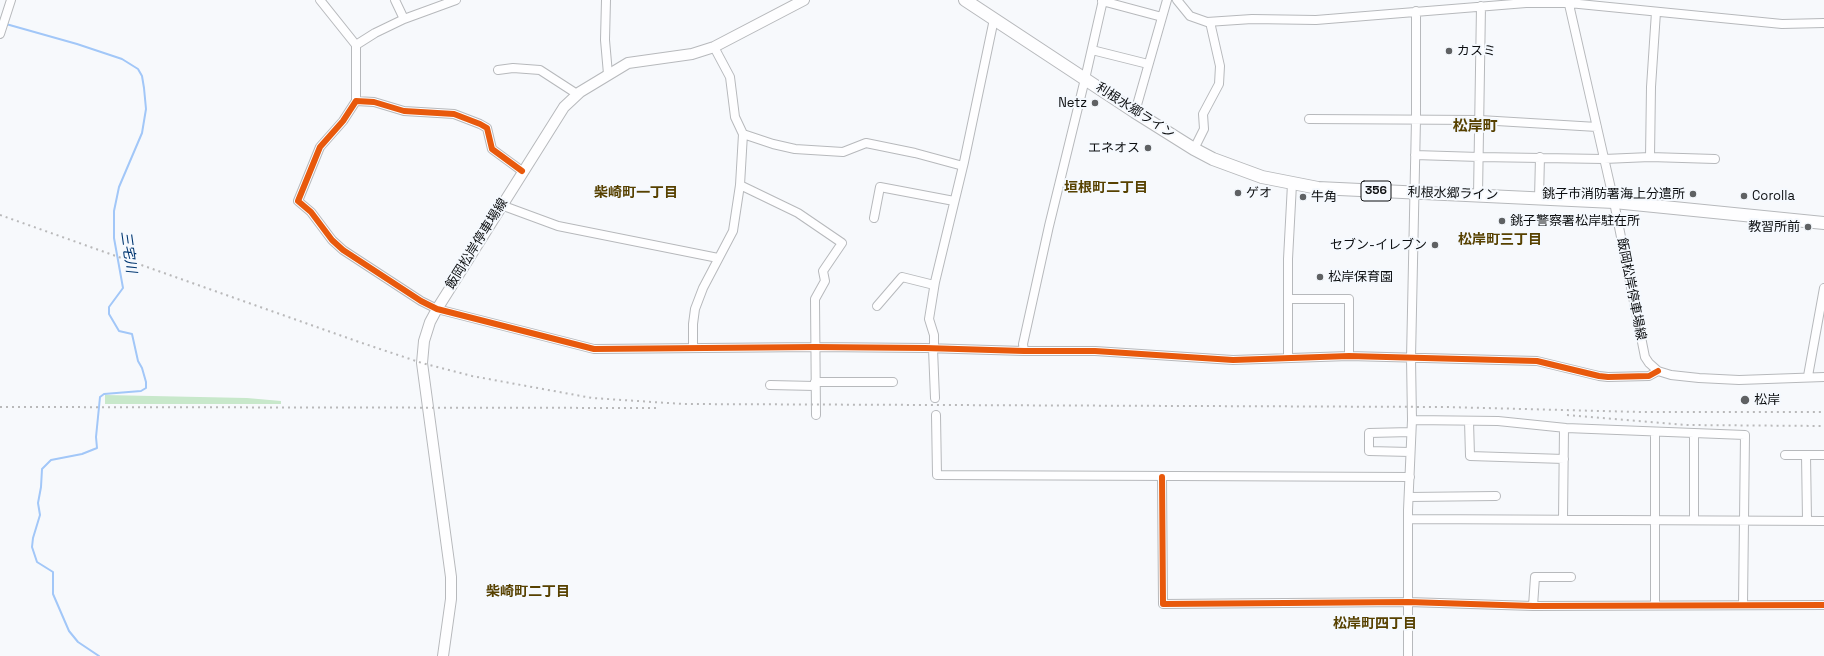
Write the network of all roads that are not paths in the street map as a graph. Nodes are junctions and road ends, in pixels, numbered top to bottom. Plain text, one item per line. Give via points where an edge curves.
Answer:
1 (11, 0) edge
2 (320, 0) edge
3 (395, 0) edge
4 (456, 0) edge
5 (606, 0) edge
6 (804, 0) edge
7 (964, 0) edge
8 (1102, 0) edge
9 (1167, 0) edge
10 (1177, 0) edge
11 (1569, 2) edge
12 (1482, 4) edge
13 (1416, 11) junction
14 (1656, 12) junction
15 (1162, 17) junction
16 (404, 19) junction
17 (994, 19) junction
18 (1210, 22) junction
19 (1824, 22) edge
20 (1, 32) edge
21 (356, 45) junction
22 (714, 47) junction
23 (1092, 50) junction
24 (1148, 64) junction
25 (498, 70) dead end
26 (608, 74) junction
27 (1085, 79) junction
28 (577, 94) junction
29 (356, 100) junction
30 (1134, 112) junction
31 (1309, 119) dead end
32 (1416, 119) junction
33 (1480, 120) junction
34 (1597, 127) junction
35 (743, 134) junction
36 (1194, 149) junction
37 (1415, 155) junction
38 (1479, 157) junction
39 (1540, 157) junction
40 (1650, 157) junction
41 (1604, 159) junction
42 (1715, 159) dead end
43 (963, 166) junction
44 (522, 171) junction
45 (1292, 184) junction
46 (740, 185) junction
47 (1414, 192) junction
48 (1478, 195) junction
49 (1540, 198) junction
50 (954, 201) junction
51 (1614, 202) junction
52 (501, 205) junction
53 (874, 218) dead end
54 (1824, 223) edge
55 (718, 258) junction
56 (934, 285) junction
57 (1824, 288) edge
58 (1288, 299) junction
59 (877, 306) dead end
60 (437, 309) junction
61 (693, 347) junction
62 (815, 347) junction
63 (934, 349) junction
64 (1024, 351) junction
65 (1349, 356) junction
66 (1288, 358) junction
67 (1411, 358) junction
68 (1658, 372) junction
69 (1808, 376) junction
70 (1824, 377) edge
71 (893, 382) dead end
72 (815, 384) junction
73 (770, 385) dead end
74 (935, 398) dead end
75 (816, 415) dead end
76 (936, 416) dead end
77 (1412, 420) junction
78 (1469, 421) junction
79 (1564, 428) junction
80 (1411, 432) junction
81 (1655, 432) junction
82 (1694, 433) junction
83 (1410, 452) junction
84 (1785, 454) dead end
85 (1806, 454) junction
86 (1824, 455) edge
87 (1564, 460) junction
88 (1162, 477) junction
89 (1410, 477) junction
90 (1496, 496) dead end
91 (1409, 497) junction
92 (1408, 519) junction
93 (1564, 519) junction
94 (1655, 520) junction
95 (1694, 520) junction
96 (1743, 520) junction
97 (1807, 520) junction
98 (1824, 521) edge
99 (1571, 576) dead end
100 (1408, 602) junction
101 (1655, 605) junction
102 (1743, 605) junction
103 (1824, 605) edge
104 (1533, 606) junction
105 (443, 656) edge
106 (1408, 656) edge

1 - 20 street
2 - 21 street
3 - 16 street
4 - 16 street
5 - 26 street
6 - 22 main road, 飯岡松岸停車場線
7 - 17 highway, 利根水郷ライン / 356
8 - 15 street
8 - 23 street
9 - 15 street
10 - 18 street via 1190,16
11 - 12 street
11 - 14 street
11 - 34 street, 飯岡松岸停車場線
12 - 13 street
12 - 33 street
13 - 18 street via 1316,20 1252,19
13 - 32 street
14 - 19 street via 1782,24
14 - 40 street
15 - 24 street
16 - 21 street
17 - 27 highway, 利根水郷ライン / 356
17 - 43 street
18 - 36 street via 1220,66 1219,84 1203,114 1204,129
21 - 29 street
22 - 26 main road, 飯岡松岸停車場線 via 692,54 634,61
22 - 35 street via 730,77 735,117
23 - 24 street
23 - 27 street
24 - 30 street
25 - 28 street via 540,70
26 - 28 main road, 飯岡松岸停車場線
27 - 30 highway, 利根水郷ライン / 356
27 - 64 street via 1047,233 1023,344
28 - 44 main road, 飯岡松岸停車場線 via 564,107
29 - 44 street via 374,102 404,111 454,114 480,124 487,128 492,149
29 - 60 street via 343,121 320,146 298,201 311,212 343,250
30 - 36 highway, 利根水郷ライン / 356
31 - 32 street
32 - 33 street
32 - 37 street
33 - 34 street
33 - 38 street
34 - 41 street, 飯岡松岸停車場線
35 - 43 street via 795,149 843,152 866,143
35 - 46 street
36 - 45 highway, 利根水郷ライン / 356 via 1239,169
37 - 38 street
37 - 47 street
38 - 39 street
38 - 48 street
39 - 41 street
39 - 49 street
40 - 41 street
40 - 42 street
41 - 51 street, 飯岡松岸停車場線
43 - 50 street
44 - 52 main road, 飯岡松岸停車場線
45 - 47 highway, 利根水郷ライン / 356 via 1318,188
45 - 58 street
46 - 55 street via 733,231
46 - 62 street via 798,213 842,242 824,272 824,281 815,299
47 - 48 highway, 利根水郷ライン / 356
47 - 67 street
48 - 49 highway, 利根水郷ライン / 356
49 - 51 highway, 利根水郷ライン / 356
50 - 53 street via 880,187
50 - 56 street
51 - 54 highway, 利根水郷ライン / 356
51 - 68 street, 飯岡松岸停車場線 via 1645,357
52 - 55 street via 558,226
52 - 60 main road, 飯岡松岸停車場線
55 - 61 street via 695,309
56 - 59 street via 902,277
56 - 63 street via 929,319 934,335
57 - 69 street
58 - 65 street via 1349,299
58 - 66 street
60 - 61 street via 594,349
60 - 105 main road, 飯岡松岸停車場線 via 424,340 422,363 451,577 451,599
61 - 62 street
62 - 63 street
62 - 72 street
63 - 64 street
63 - 74 street
64 - 66 street via 1096,351 1233,360
65 - 66 street
65 - 67 street
67 - 68 street via 1538,361 1608,377 1649,376
67 - 77 street
68 - 69 street via 1739,380
69 - 70 street
71 - 72 street
72 - 73 street
72 - 75 street
76 - 88 street via 936,475
77 - 78 street
77 - 80 street
78 - 79 street via 1498,421
78 - 87 street via 1470,456
79 - 81 street
79 - 87 street
80 - 83 street
80 - 83 street via 1369,433 1369,451
81 - 82 street
81 - 94 street
82 - 95 street
82 - 96 street via 1745,435
83 - 89 street
84 - 85 street
85 - 86 street
85 - 97 street
87 - 93 street
88 - 89 street
88 - 100 street via 1163,604
89 - 91 street
90 - 91 street
91 - 92 street
92 - 93 street
92 - 100 street
93 - 94 street
94 - 95 street
94 - 101 street
95 - 96 street
96 - 97 street
96 - 102 street
97 - 98 street
99 - 104 street via 1535,577
100 - 104 street
100 - 106 street
101 - 102 street
101 - 104 street
102 - 103 street

